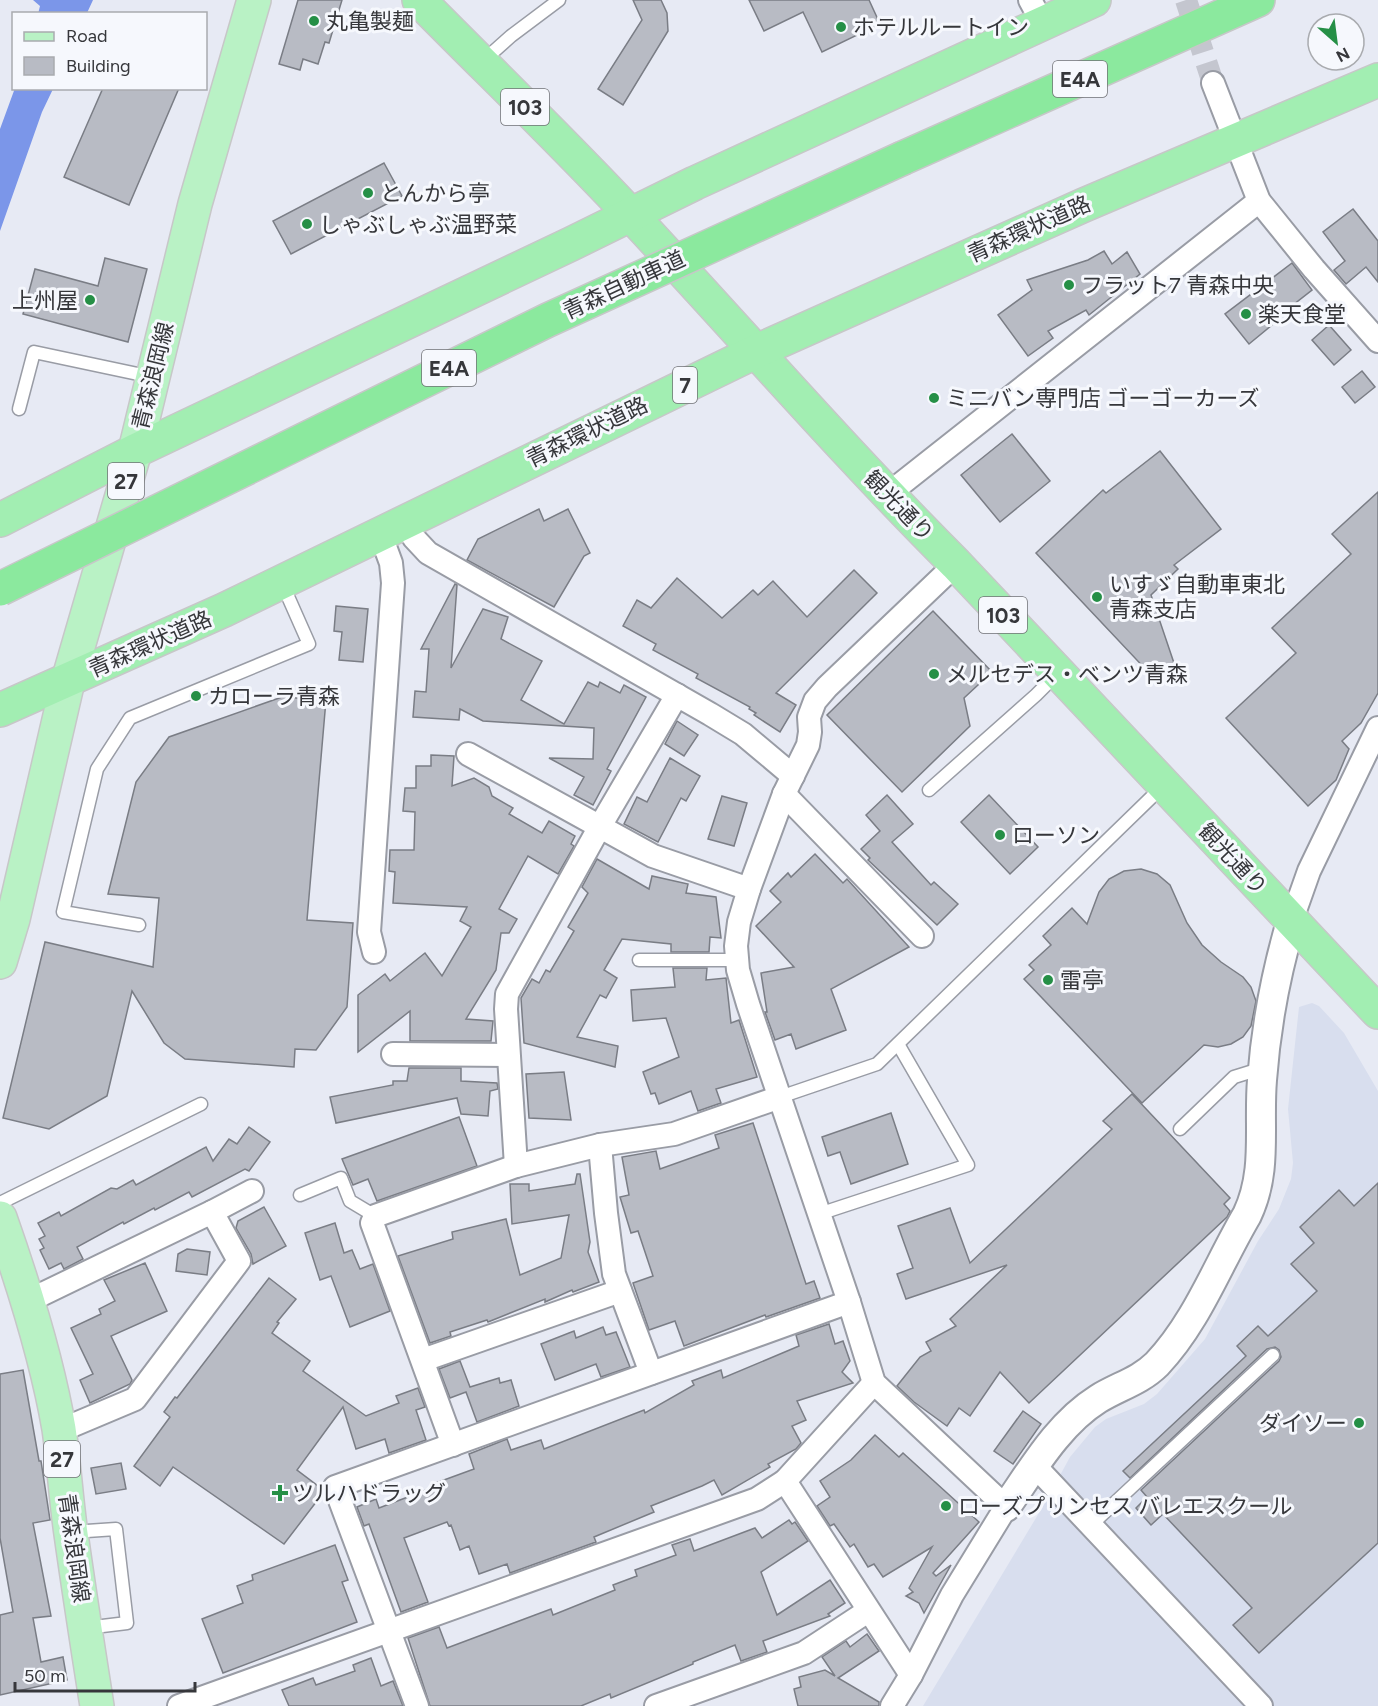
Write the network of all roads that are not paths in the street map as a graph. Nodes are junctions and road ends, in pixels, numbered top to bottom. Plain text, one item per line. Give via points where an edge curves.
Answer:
1 (254, 0) edge
2 (419, 0) edge
3 (559, 0) edge
4 (1094, 0) edge
5 (1258, 0) edge
6 (1037, 12) edge
7 (481, 63) junction
8 (1378, 80) edge
9 (1213, 83) tunnel mouth
10 (1234, 141) junction
11 (1259, 201) junction
12 (631, 216) junction
13 (1378, 342) edge
14 (757, 351) junction
15 (153, 377) junction
16 (19, 409) dead end
17 (135, 451) junction
18 (887, 495) junction
19 (0, 520) edge
20 (392, 527) junction
21 (956, 564) junction
22 (282, 582) junction
23 (0, 589) edge
24 (1058, 673) junction
25 (68, 681) junction
26 (677, 695) junction
27 (0, 710) edge
28 (1378, 728) edge
29 (468, 754) dead end
30 (788, 785) junction
31 (1164, 786) junction
32 (929, 790) dead end
33 (599, 828) junction
34 (749, 889) junction
35 (1291, 922) junction
36 (139, 925) dead end
37 (922, 936) dead end
38 (374, 952) dead end
39 (639, 960) dead end
40 (737, 960) junction
41 (0, 962) edge
42 (1378, 1012) edge
43 (898, 1044) junction
44 (393, 1054) dead end
45 (508, 1055) junction
46 (1264, 1067) junction
47 (780, 1097) junction
48 (201, 1104) dead end
49 (1180, 1129) dead end
50 (600, 1144) junction
51 (516, 1166) junction
52 (252, 1191) dead end
53 (300, 1195) dead end
54 (0, 1203) edge
55 (212, 1212) junction
56 (819, 1215) junction
57 (375, 1216) junction
58 (0, 1218) edge
59 (620, 1291) junction
60 (26, 1302) junction
61 (849, 1302) junction
62 (1273, 1355) dead end
63 (423, 1360) junction
64 (651, 1373) junction
65 (874, 1383) junction
66 (59, 1431) junction
67 (453, 1444) junction
68 (1035, 1466) junction
69 (785, 1481) junction
70 (1006, 1507) junction
71 (1091, 1525) junction
72 (70, 1532) junction
73 (868, 1611) junction
74 (85, 1628) junction
75 (389, 1630) junction
76 (911, 1675) junction
77 (97, 1706) edge
78 (179, 1706) edge
79 (417, 1706) edge
80 (656, 1706) edge
81 (892, 1706) edge
82 (1261, 1706) edge

1 - 15 main road, 青森浪岡線 / 27 via 195,204
2 - 7 highway, 観光通り / 103
3 - 7 lane
4 - 6 highway
5 - 23 highway, 青森自動車道 / E4A, bridge via 548,320
6 - 12 highway
7 - 12 highway, 観光通り / 103
8 - 10 highway, 青森環状道路 / 7
9 - 10 street
10 - 11 street
10 - 14 highway, 青森環状道路 / 7
11 - 13 street
11 - 18 street
12 - 14 highway, 観光通り / 103
12 - 17 highway
14 - 18 highway, 観光通り / 103
14 - 20 highway, 青森環状道路 / 7
15 - 16 lane via 34,352
15 - 17 main road, 青森浪岡線 / 27
17 - 19 highway
17 - 25 main road, 青森浪岡線 / 27
18 - 21 highway, 観光通り / 103
20 - 22 highway, 青森環状道路 / 7
20 - 26 street via 414,538 428,553
20 - 38 street via 393,583 369,932
21 - 24 highway, 観光通り / 103
21 - 30 street via 815,701 809,717 808,745
22 - 25 highway, 青森環状道路 / 7
22 - 36 lane via 309,645 130,718 97,769 63,912
24 - 31 highway, 観光通り / 103
24 - 32 lane
25 - 27 highway, 青森環状道路 / 7
25 - 41 main road, 青森浪岡線 / 27
26 - 30 street via 743,734
26 - 33 street
28 - 35 street via 1309,871
29 - 33 street
30 - 34 street
30 - 37 street
31 - 35 highway, 観光通り / 103
31 - 43 lane
33 - 34 street via 653,856
33 - 45 street via 507,994
34 - 40 street via 739,922
35 - 42 highway, 観光通り / 103
35 - 46 street via 1274,988
39 - 40 lane
40 - 47 street
43 - 47 lane via 877,1064
43 - 56 lane via 968,1165
44 - 45 street
45 - 51 street
46 - 49 lane via 1234,1077
46 - 68 street via 1257,1191 1194,1313 1156,1365 1080,1413
47 - 50 street via 674,1134
47 - 56 street
48 - 54 lane
50 - 51 street
50 - 59 street via 611,1258
51 - 57 street
52 - 55 street
53 - 57 lane via 341,1178 350,1201
55 - 60 street
55 - 66 street via 239,1261 135,1399
56 - 61 street
57 - 63 street via 372,1223
58 - 60 main road, 青森浪岡線 / 27
59 - 63 street
59 - 64 street
60 - 66 main road, 青森浪岡線 / 27
61 - 64 street
61 - 65 street
62 - 71 lane
63 - 67 street
64 - 67 street
65 - 69 street
65 - 70 street
66 - 72 main road, 青森浪岡線 / 27
67 - 75 street via 335,1487
68 - 70 street
68 - 71 street
69 - 73 street
69 - 75 street via 757,1499 722,1513
70 - 76 street via 952,1595
71 - 82 street
72 - 74 main road, 青森浪岡線 / 27
72 - 74 lane via 116,1529 127,1623
73 - 76 street
73 - 80 street via 804,1653
74 - 77 main road, 青森浪岡線 / 27
75 - 78 street
75 - 79 street
76 - 81 street

